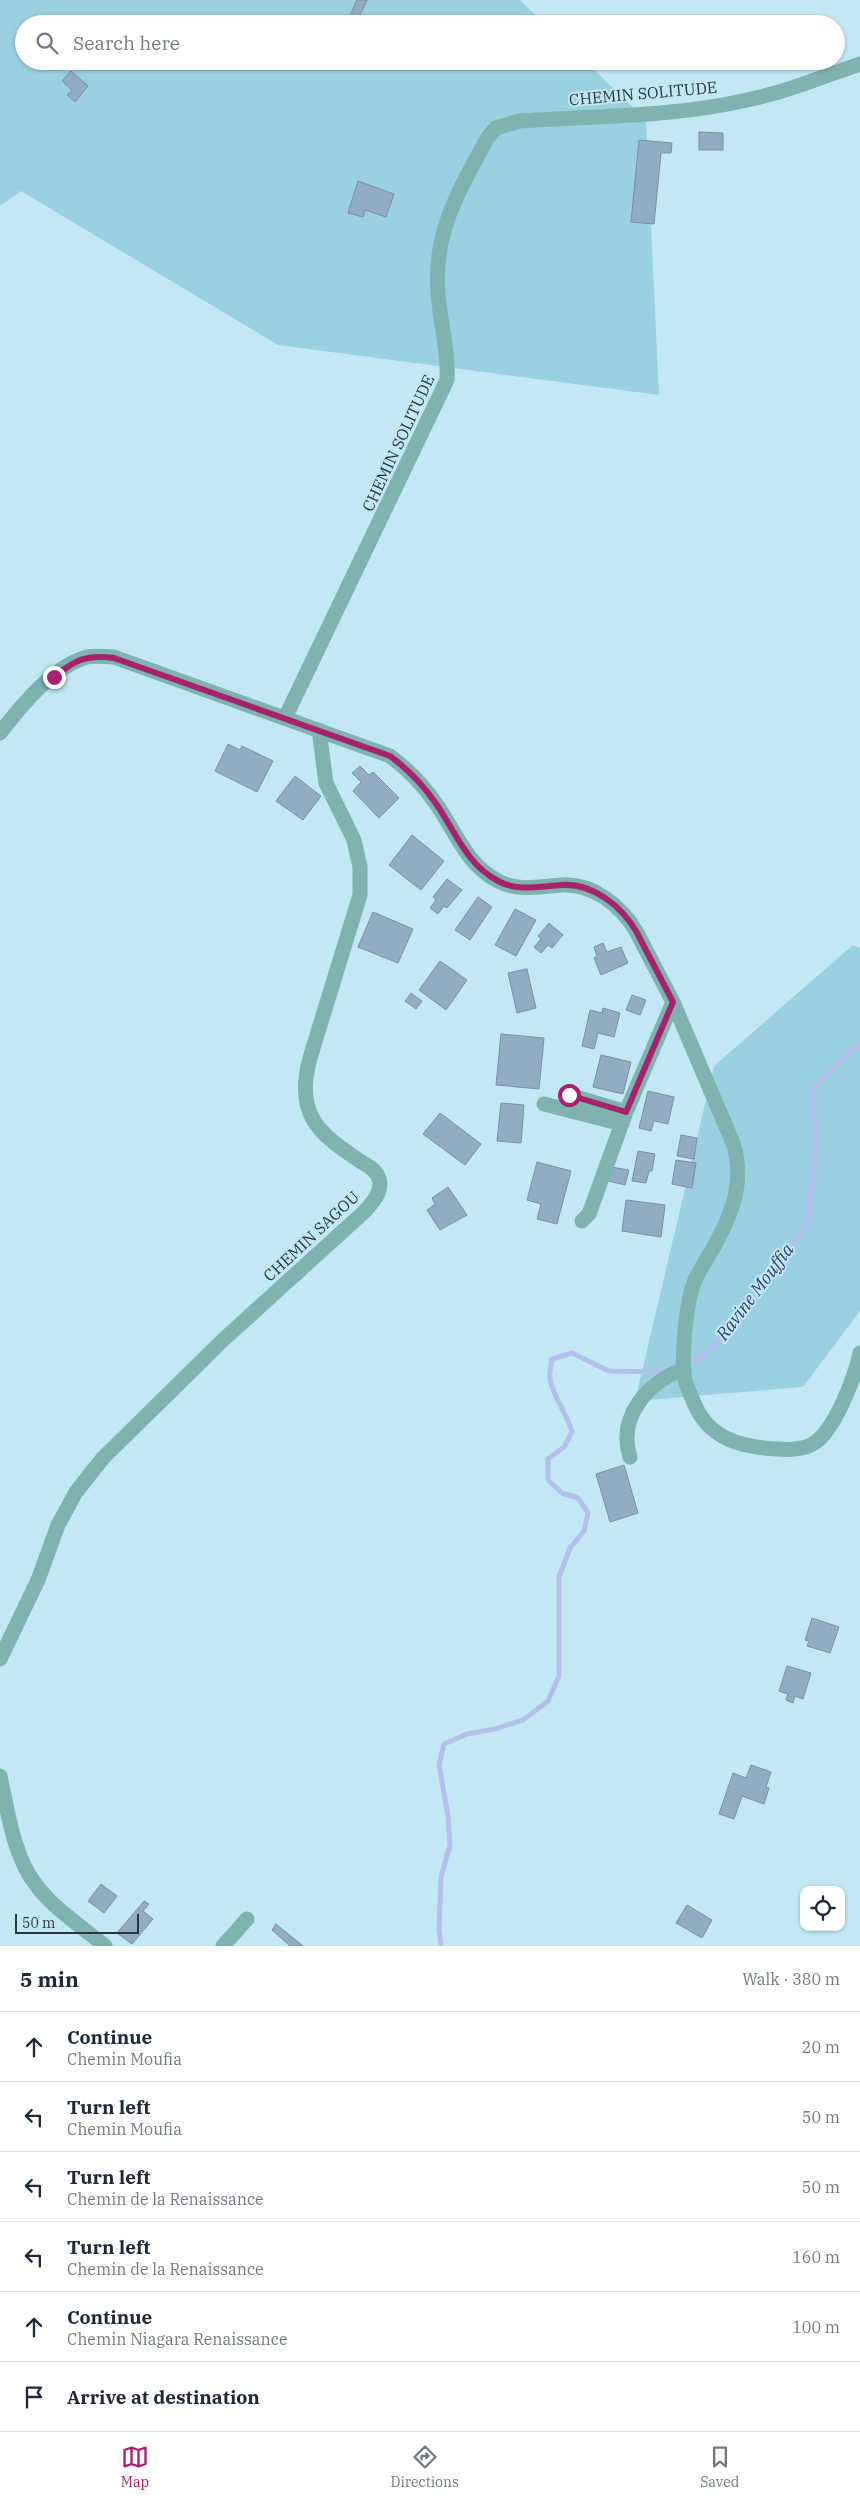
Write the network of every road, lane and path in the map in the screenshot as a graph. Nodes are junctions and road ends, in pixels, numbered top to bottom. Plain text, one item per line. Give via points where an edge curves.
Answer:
1 (860, 64) edge
2 (844, 70) edge
3 (845, 70) edge
4 (285, 718) junction
5 (319, 730) junction
6 (0, 733) edge
7 (673, 1002) junction
8 (569, 1095) dead end
9 (544, 1104) dead end
10 (624, 1118) junction
11 (582, 1221) dead end
12 (860, 1354) edge
13 (684, 1369) junction
14 (630, 1457) dead end
15 (0, 1659) edge
16 (0, 1776) edge
17 (248, 1919) dead end
18 (105, 1946) edge
19 (223, 1946) edge

1 - 3 street, CHEMIN SOLITUDE
2 - 4 street, CHEMIN SOLITUDE via 746,101 676,110 519,121 496,128 488,137 444,224 438,245 438,292 448,380
4 - 5 street
4 - 6 street via 133,663 88,656 70,664 41,687
5 - 7 street via 390,756 400,764 422,784 473,862 488,876 517,887 576,886 588,889 613,904 630,920
5 - 15 street, CHEMIN SAGOU via 326,783 354,840 360,867 360,895 305,1075 305,1090 307,1105 319,1131 377,1173 379,1192 364,1212 223,1340 117,1444 76,1492 58,1525 38,1580
7 - 10 street
7 - 13 street via 733,1143 739,1175 732,1210 694,1282
8 - 10 street
9 - 10 street
10 - 11 street via 588,1214
12 - 13 street via 828,1430 816,1443 800,1448 760,1448 725,1439 713,1432 698,1412
13 - 14 street via 658,1381 638,1405 628,1423 626,1445
16 - 18 street via 18,1849 35,1884 48,1899
17 - 19 street

